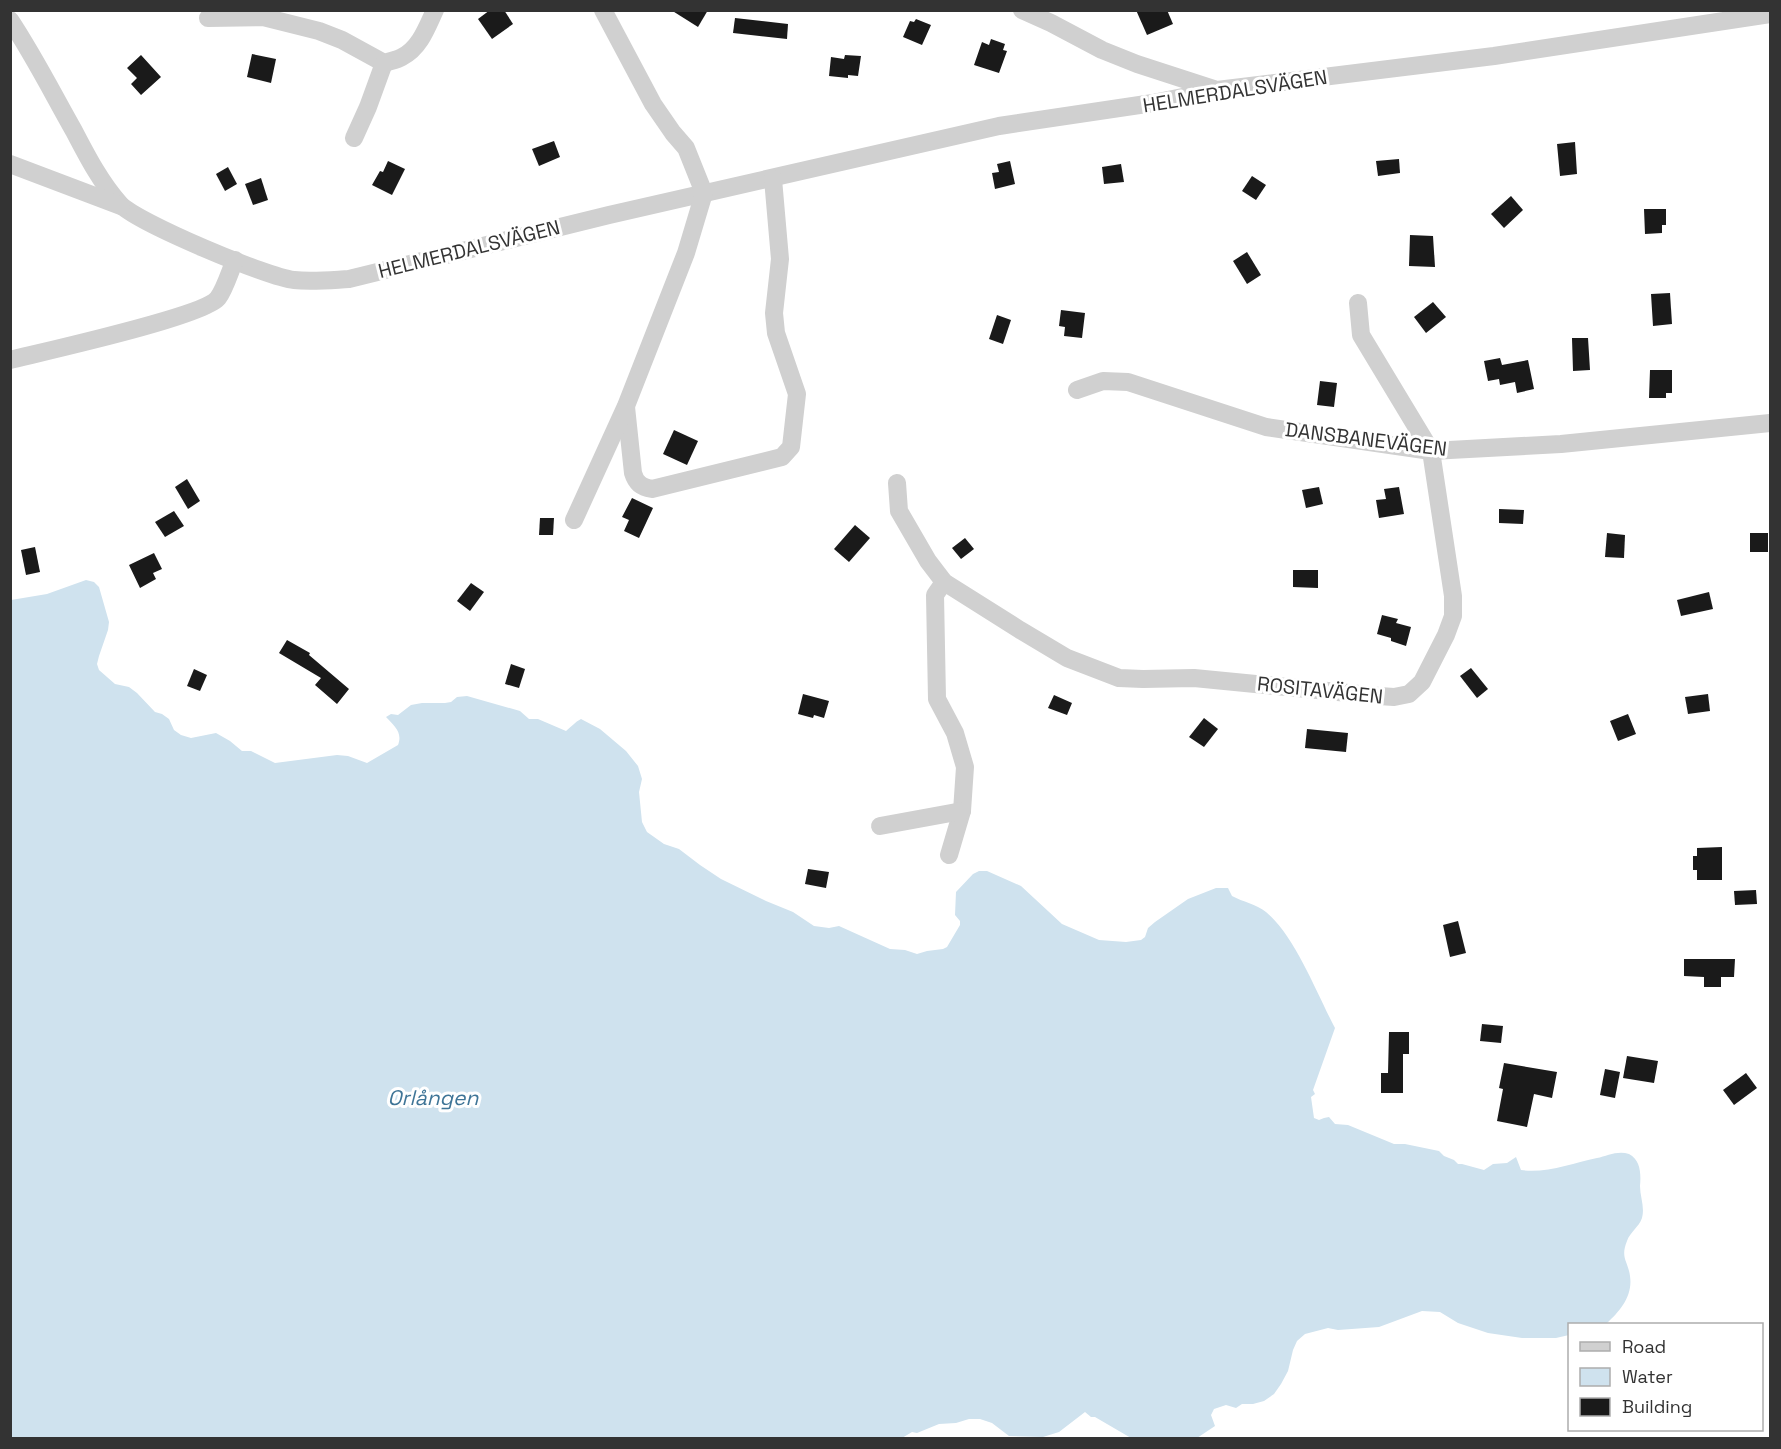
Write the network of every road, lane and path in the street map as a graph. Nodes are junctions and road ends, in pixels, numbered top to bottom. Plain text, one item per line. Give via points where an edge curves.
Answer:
1 (435, 10) edge
2 (603, 10) edge
3 (1022, 10) edge
4 (1770, 14) edge
5 (1054, 17) edge
6 (208, 18) dead end
7 (10, 20) edge
8 (384, 63) junction
9 (1217, 90) junction
10 (354, 138) dead end
11 (10, 164) edge
12 (773, 178) junction
13 (704, 193) junction
14 (121, 206) junction
15 (235, 260) junction
16 (1358, 303) dead end
17 (10, 360) edge
18 (1077, 390) dead end
19 (626, 406) junction
20 (1770, 423) edge
21 (1431, 451) junction
22 (897, 483) dead end
23 (574, 520) dead end
24 (944, 582) junction
25 (962, 811) junction
26 (880, 826) dead end
27 (949, 855) dead end

1 - 8 street via 413,49
2 - 13 street via 653,104 686,148
3 - 5 street
4 - 9 street, HELMERDALSVÄGEN via 1494,56
5 - 9 street via 1102,50
6 - 8 street via 263,16 319,31
7 - 14 street, HELMERDALSVÄGEN via 95,169
8 - 10 street
9 - 12 street, HELMERDALSVÄGEN via 999,126
11 - 14 street
12 - 13 street, HELMERDALSVÄGEN
12 - 19 street via 780,259 774,313 776,333 797,394 791,447 782,457 644,488 633,473
13 - 15 street, HELMERDALSVÄGEN via 349,279 293,280
13 - 19 street via 686,253
14 - 15 street, HELMERDALSVÄGEN
15 - 17 street via 218,299 203,308
16 - 21 street, ROSITAVÄGEN via 1361,335
18 - 21 street, DANSBANEVÄGEN via 1103,381 1128,382 1266,427
19 - 23 street
20 - 21 street, DANSBANEVÄGEN via 1561,444
21 - 24 street, ROSITAVÄGEN via 1453,616 1422,682 1409,694 1379,696 1194,678 1119,678 1067,658
22 - 24 street, ROSITAVÄGEN via 899,510
24 - 25 street via 935,595 937,699 955,733 965,767
25 - 26 street
25 - 27 street

